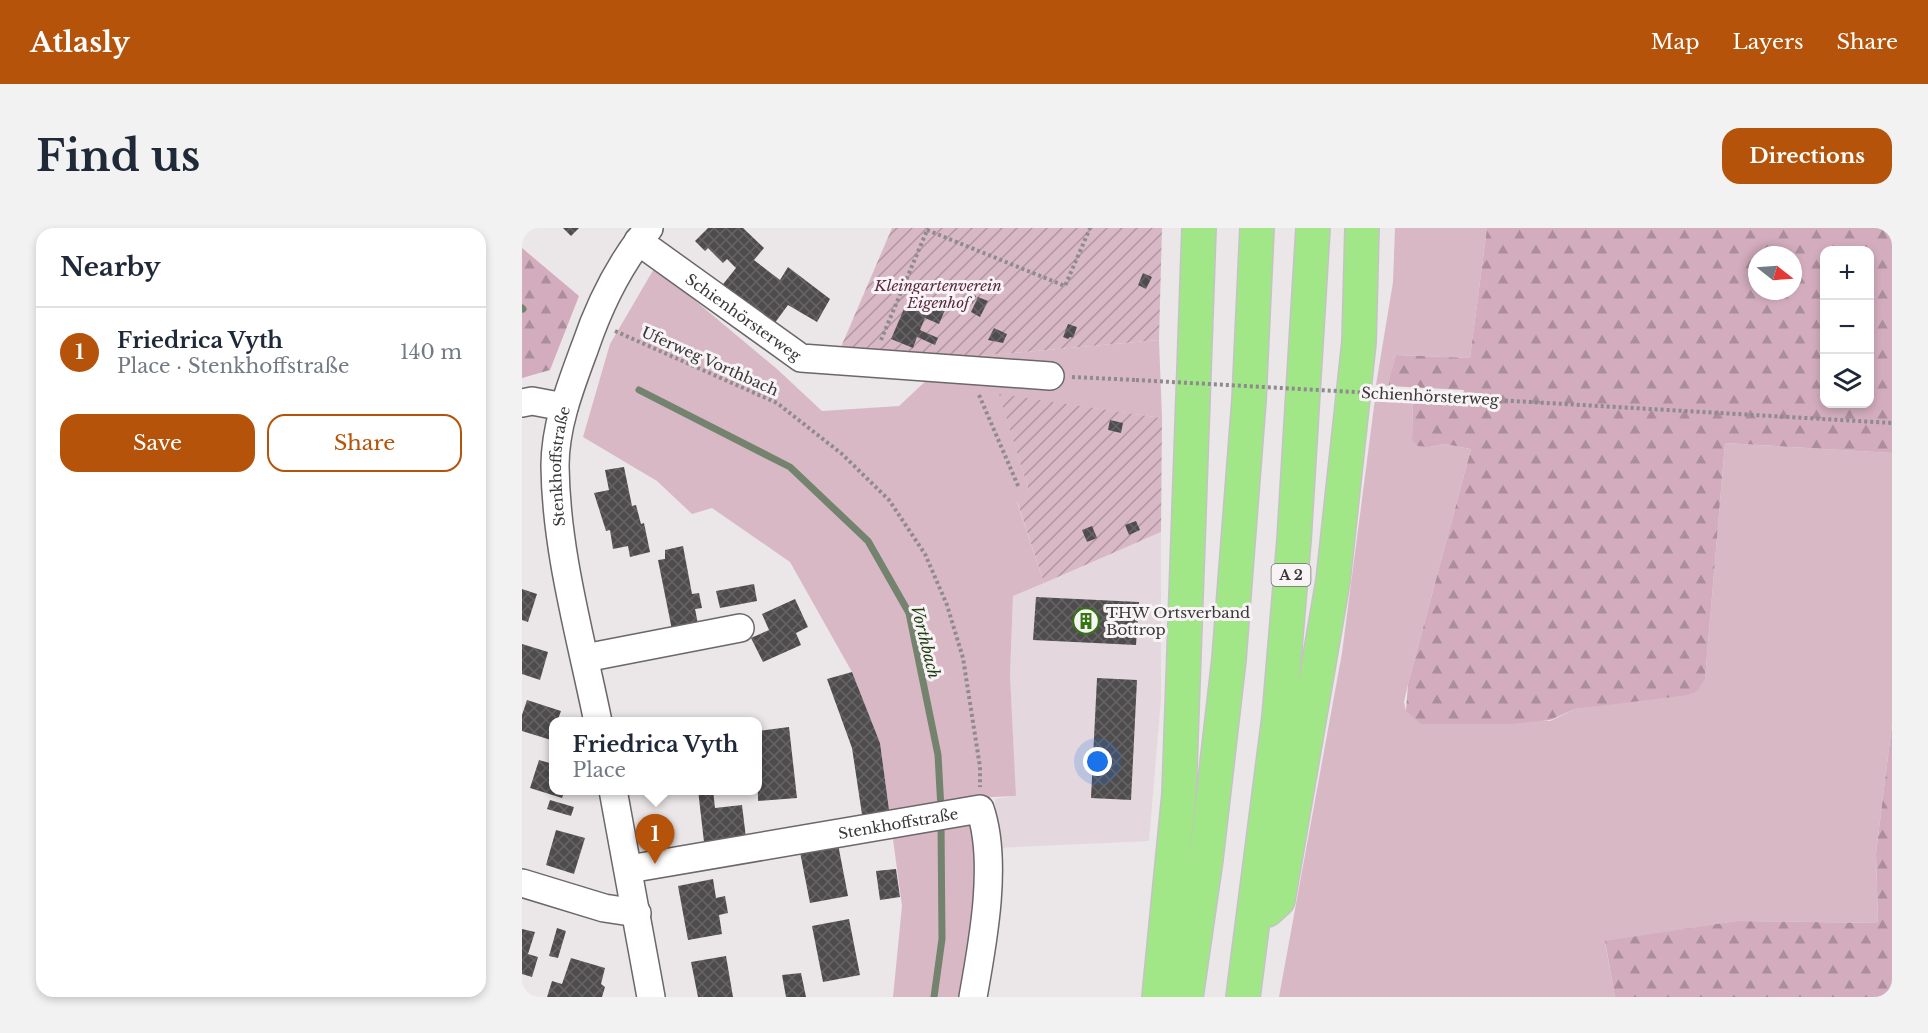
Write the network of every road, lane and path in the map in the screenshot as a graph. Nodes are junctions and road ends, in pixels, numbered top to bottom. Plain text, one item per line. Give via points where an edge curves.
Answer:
1 (1090, 228) edge
2 (1199, 228) edge
3 (1257, 228) edge
4 (1313, 228) edge
5 (1362, 228) edge
6 (928, 229) edge
7 (644, 235) edge
8 (594, 321) junction
9 (872, 363) junction
10 (968, 370) junction
11 (1050, 376) joint
12 (522, 403) edge
13 (564, 406) junction
14 (1892, 423) edge
15 (1019, 488) dead end
16 (740, 628) dead end
17 (585, 658) junction
18 (597, 717) edge
19 (614, 795) edge
20 (974, 810) junction
21 (629, 869) junction
22 (522, 883) edge
23 (637, 913) junction
24 (1254, 920) junction
25 (651, 997) edge
26 (973, 997) edge
27 (1159, 997) edge
28 (1186, 997) edge
29 (1243, 997) edge

1 - 6 path via 1065,286
2 - 27 highway via 1179,794
3 - 28 highway via 1250,400 1229,659
4 - 24 highway, A 2 via 1279,717
5 - 24 highway via 1359,342 1333,581 1278,900
6 - 9 path
7 - 8 street, Stenkhoffstraße via 610,285
7 - 9 street, Schienhörsterweg via 801,358
8 - 13 street, Stenkhoffstraße
8 - 20 path, Uferweg Vorthbach via 777,403 842,454 890,500 925,554 947,605 963,658 980,767
9 - 10 street, Schienhörsterweg
10 - 11 street, Schienhörsterweg
10 - 15 path
11 - 14 path, Schienhörsterweg, bridge
12 - 13 street
13 - 17 street, Stenkhoffstraße via 555,465 562,546
16 - 17 street
17 - 18 street, Stenkhoffstraße
19 - 21 street
20 - 21 street, Stenkhoffstraße
20 - 26 street via 987,834 989,855
21 - 23 street
22 - 23 street via 604,908
23 - 25 street
24 - 29 highway, A 2

